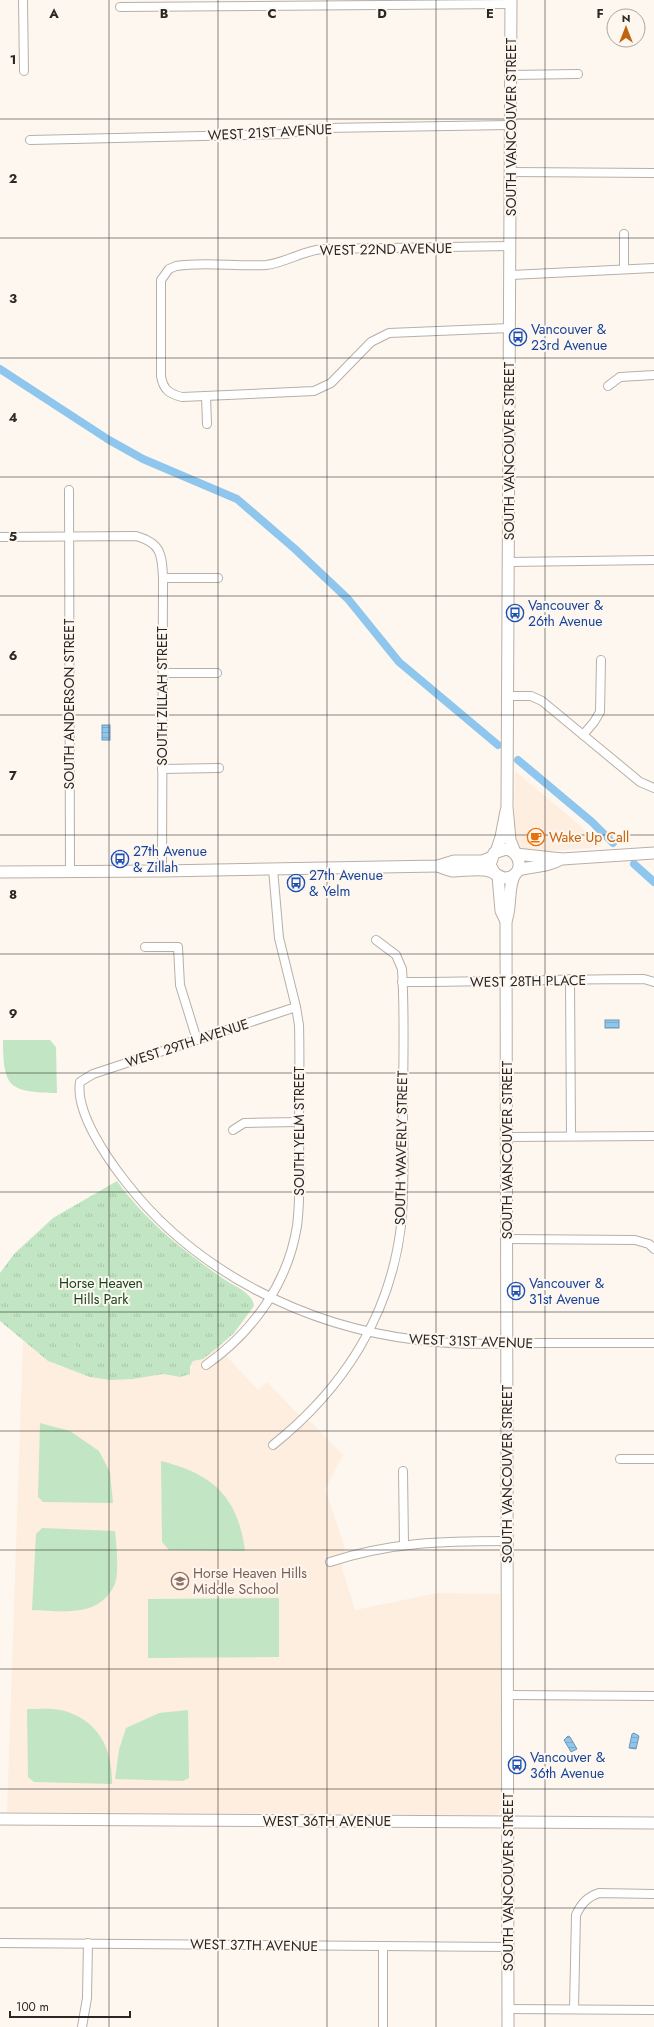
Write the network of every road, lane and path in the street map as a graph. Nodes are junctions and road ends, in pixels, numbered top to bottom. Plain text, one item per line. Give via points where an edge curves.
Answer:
1 (23, 0) edge
2 (511, 2) edge
3 (120, 7) dead end
4 (24, 71) dead end
5 (578, 74) dead end
6 (511, 75) junction
7 (511, 125) junction
8 (30, 140) dead end
9 (511, 172) junction
10 (654, 173) edge
11 (624, 234) dead end
12 (510, 246) junction
13 (654, 268) edge
14 (624, 269) junction
15 (511, 274) junction
16 (510, 328) junction
17 (654, 375) edge
18 (608, 386) dead end
19 (206, 396) junction
20 (207, 424) dead end
21 (69, 490) dead end
22 (0, 537) edge
23 (68, 537) junction
24 (654, 560) edge
25 (509, 562) junction
26 (163, 578) junction
27 (218, 578) dead end
28 (601, 660) dead end
29 (162, 673) junction
30 (217, 673) dead end
31 (508, 696) junction
32 (583, 735) junction
33 (219, 768) dead end
34 (162, 769) junction
35 (654, 788) edge
36 (507, 807) junction
37 (516, 853) junction
38 (654, 853) edge
39 (494, 854) junction
40 (562, 859) junction
41 (438, 866) junction
42 (273, 869) junction
43 (162, 871) junction
44 (0, 872) edge
45 (70, 872) junction
46 (516, 872) junction
47 (497, 875) junction
48 (506, 921) junction
49 (376, 940) dead end
50 (145, 947) dead end
51 (570, 979) junction
52 (402, 982) junction
53 (506, 982) junction
54 (654, 982) edge
55 (296, 1007) junction
56 (197, 1040) junction
57 (299, 1122) junction
58 (233, 1130) dead end
59 (571, 1136) junction
60 (654, 1136) edge
61 (506, 1137) junction
62 (507, 1240) junction
63 (654, 1249) edge
64 (270, 1298) junction
65 (369, 1332) junction
66 (507, 1343) junction
67 (654, 1343) edge
68 (206, 1365) dead end
69 (273, 1445) dead end
70 (620, 1459) dead end
71 (654, 1459) edge
72 (403, 1471) dead end
73 (507, 1541) junction
74 (404, 1544) junction
75 (330, 1562) dead end
76 (508, 1696) junction
77 (654, 1696) edge
78 (0, 1819) edge
79 (507, 1822) junction
80 (654, 1823) edge
81 (654, 1894) edge
82 (0, 1942) edge
83 (88, 1943) junction
84 (383, 1946) junction
85 (508, 1947) junction
86 (508, 2009) junction
87 (574, 2009) junction
88 (654, 2010) edge
89 (82, 2027) edge
90 (383, 2027) edge
91 (508, 2027) edge

1 - 4 street
2 - 3 street
2 - 6 street, SOUTH VANCOUVER STREET
5 - 6 street
6 - 7 street, SOUTH VANCOUVER STREET
7 - 8 street, WEST 21ST AVENUE via 325,128 287,134
7 - 9 street, SOUTH VANCOUVER STREET
9 - 10 street
9 - 12 street, SOUTH VANCOUVER STREET
11 - 14 street
12 - 15 street, SOUTH VANCOUVER STREET
12 - 19 street, WEST 22ND AVENUE via 322,249 275,264 181,266 169,269 161,285 162,384 168,392 182,397
13 - 14 street
14 - 15 street
15 - 16 street, SOUTH VANCOUVER STREET
16 - 19 street via 389,333 371,342 331,383 314,391
16 - 25 street, SOUTH VANCOUVER STREET
17 - 18 street via 620,377
19 - 20 street
21 - 23 street, SOUTH ANDERSON STREET
22 - 23 street
23 - 26 street, SOUTH ZILLAH STREET via 136,536 146,539 159,549
23 - 45 street, SOUTH ANDERSON STREET
24 - 25 street
25 - 31 street, SOUTH VANCOUVER STREET
26 - 27 street
26 - 29 street, SOUTH ZILLAH STREET
28 - 32 street via 600,712
29 - 30 street
29 - 34 street, SOUTH ZILLAH STREET
31 - 32 street via 531,696 542,701
31 - 36 street, SOUTH VANCOUVER STREET
32 - 35 street via 640,782
33 - 34 street
34 - 43 street, SOUTH ZILLAH STREET
36 - 37 street, SOUTH VANCOUVER STREET via 510,840
36 - 39 street, SOUTH VANCOUVER STREET via 502,837
37 - 39 street via 506,849
37 - 40 street
37 - 46 street via 519,860
38 - 40 street
39 - 41 street via 482,861 454,861
39 - 47 street via 490,865
40 - 46 street via 552,864 531,866
41 - 42 street
41 - 47 street via 450,870 486,871
42 - 43 street
42 - 55 street, SOUTH YELM STREET via 279,938
43 - 45 street
44 - 45 street
46 - 47 street via 506,878
46 - 48 street, SOUTH VANCOUVER STREET via 510,885
47 - 48 street, SOUTH VANCOUVER STREET via 501,912
48 - 53 street, SOUTH VANCOUVER STREET
49 - 52 street, SOUTH WAVERLY STREET via 396,955 402,969
50 - 56 street via 178,947 180,985
51 - 53 street, WEST 28TH PLACE
51 - 54 street, WEST 28TH PLACE via 644,979
51 - 59 street
52 - 53 street, WEST 28TH PLACE
52 - 65 street, SOUTH WAVERLY STREET via 401,1226 389,1284
53 - 61 street, SOUTH VANCOUVER STREET
55 - 56 street, WEST 29TH AVENUE
55 - 57 street, SOUTH YELM STREET via 299,1032
56 - 64 street, WEST 29TH AVENUE via 93,1074 80,1082 81,1100 93,1131 119,1174 140,1199 170,1229 206,1259 243,1284
57 - 58 street via 244,1123
57 - 64 street, SOUTH YELM STREET via 297,1225 287,1261
59 - 60 street
59 - 61 street
61 - 62 street, SOUTH VANCOUVER STREET
62 - 63 street via 635,1240 649,1244
62 - 66 street, SOUTH VANCOUVER STREET
64 - 65 street, WEST 31ST AVENUE via 317,1317
64 - 68 street, SOUTH YELM STREET via 239,1339
65 - 66 street, WEST 31ST AVENUE via 420,1340
65 - 69 street, SOUTH WAVERLY STREET via 335,1386 305,1419
66 - 67 street, WEST 31ST AVENUE
66 - 73 street, SOUTH VANCOUVER STREET
70 - 71 street
72 - 74 street
73 - 74 street
73 - 76 street, SOUTH VANCOUVER STREET
74 - 75 street
76 - 77 street
76 - 79 street, SOUTH VANCOUVER STREET
78 - 79 street, WEST 36TH AVENUE
79 - 80 street, WEST 36TH AVENUE
79 - 85 street, SOUTH VANCOUVER STREET
81 - 87 street via 599,1893 580,1905 576,1915
82 - 83 street, WEST 37TH AVENUE
83 - 84 street, WEST 37TH AVENUE
83 - 89 street via 88,1998
84 - 85 street, WEST 37TH AVENUE
84 - 90 street
85 - 86 street, SOUTH VANCOUVER STREET
86 - 87 street
86 - 91 street, SOUTH VANCOUVER STREET
87 - 88 street

